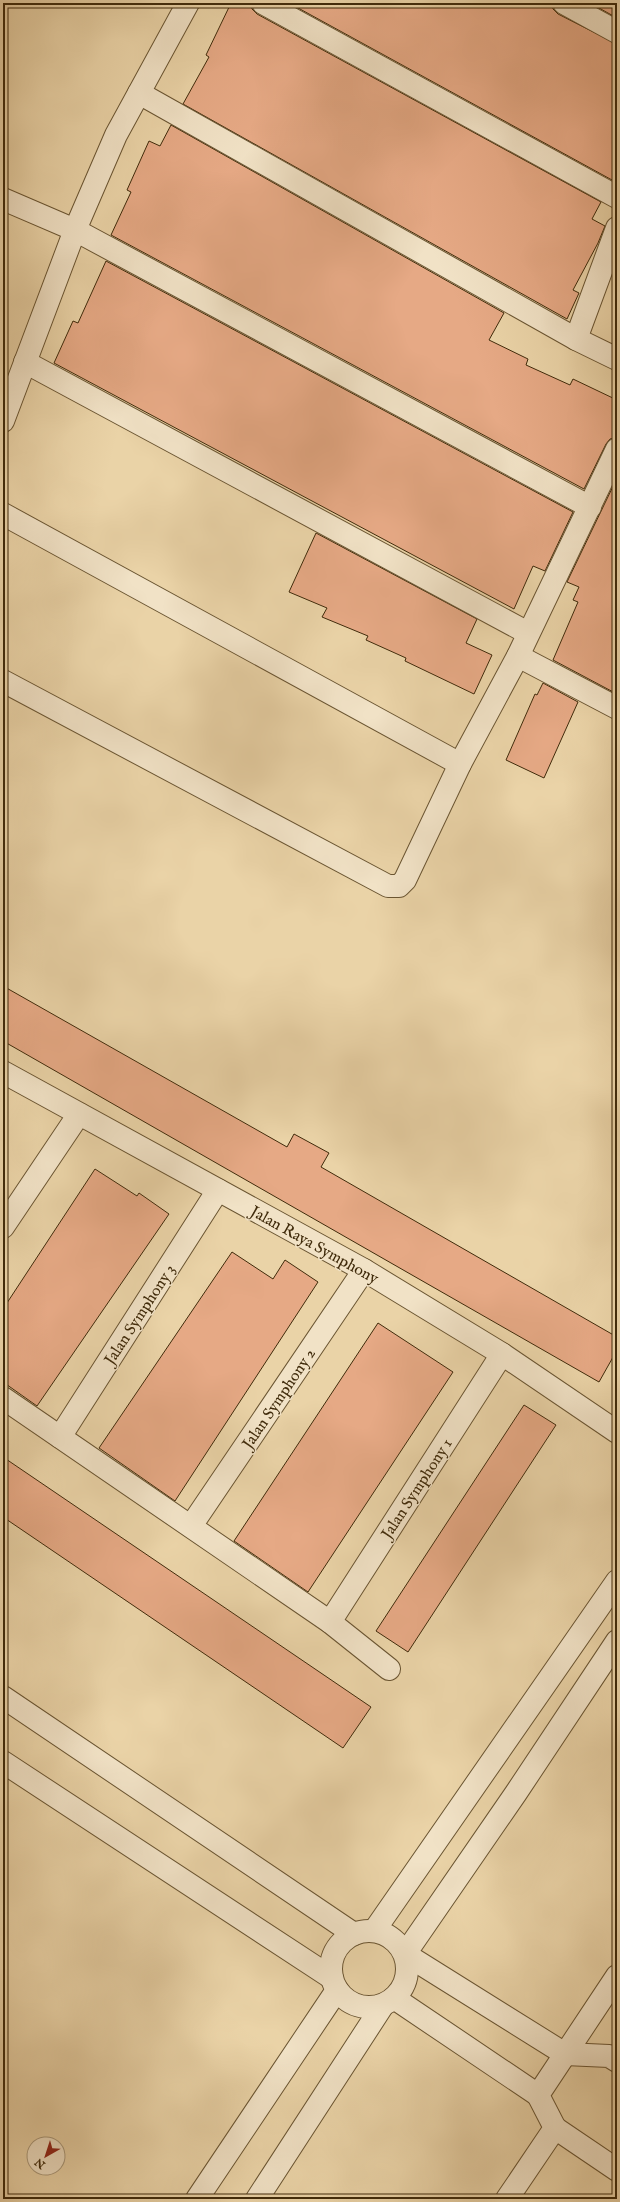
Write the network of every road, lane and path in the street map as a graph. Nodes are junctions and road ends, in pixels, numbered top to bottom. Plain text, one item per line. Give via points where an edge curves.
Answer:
1 (188, 3) edge
2 (263, 3) edge
3 (564, 3) edge
4 (617, 32) edge
5 (139, 94) junction
6 (617, 197) edge
7 (3, 199) edge
8 (617, 228) edge
9 (75, 230) junction
10 (576, 339) junction
11 (617, 360) edge
12 (25, 362) junction
13 (3, 421) edge
14 (617, 449) edge
15 (590, 507) junction
16 (3, 514) edge
17 (528, 633) junction
18 (518, 656) junction
19 (3, 681) edge
20 (617, 708) edge
21 (460, 764) junction
22 (3, 1072) edge
23 (79, 1114) junction
24 (218, 1190) junction
25 (3, 1227) edge
26 (364, 1270) junction
27 (502, 1354) junction
28 (3, 1398) edge
29 (617, 1432) edge
30 (60, 1437) junction
31 (191, 1526) junction
32 (617, 1581) edge
33 (330, 1622) junction
34 (617, 1641) edge
35 (389, 1669) dead end
36 (3, 1698) edge
37 (3, 1762) edge
38 (364, 1932) junction
39 (405, 1954) junction
40 (617, 1976) edge
41 (335, 1984) junction
42 (389, 2002) junction
43 (565, 2054) junction
44 (617, 2061) edge
45 (538, 2095) junction
46 (555, 2128) junction
47 (617, 2170) edge
48 (197, 2199) edge
49 (257, 2199) edge
50 (507, 2199) edge

1 - 5 street
2 - 6 street
3 - 4 street
5 - 9 street via 116,135
5 - 10 street
7 - 9 street
8 - 10 street
9 - 12 street
9 - 15 street
10 - 11 street
12 - 13 street
12 - 17 street
14 - 15 street
15 - 17 street
16 - 21 street
17 - 18 street
18 - 20 street
18 - 21 street
19 - 21 street via 388,886 399,886 405,880
22 - 23 street, Jalan Raya Symphony
23 - 24 street, Jalan Raya Symphony
23 - 25 street
24 - 26 street, Jalan Raya Symphony
24 - 30 street, Jalan Symphony 3
26 - 27 street, Jalan Raya Symphony
26 - 31 street, Jalan Symphony 2
27 - 29 street, Jalan Raya Symphony
27 - 33 street, Jalan Symphony 1
28 - 30 street
30 - 31 street
31 - 33 street
32 - 38 street
33 - 35 street
34 - 39 street via 516,1794
36 - 38 street
37 - 41 street
38 - 39 street via 387,1935 398,1943
38 - 41 street via 340,1944 332,1960
39 - 42 street via 407,1978 402,1989
39 - 43 street
40 - 43 street
41 - 42 street via 346,1999 358,2005 371,2007
41 - 48 street
42 - 45 street
42 - 49 street
43 - 44 street via 609,2056
43 - 45 street
45 - 46 street
46 - 47 street
46 - 50 street

